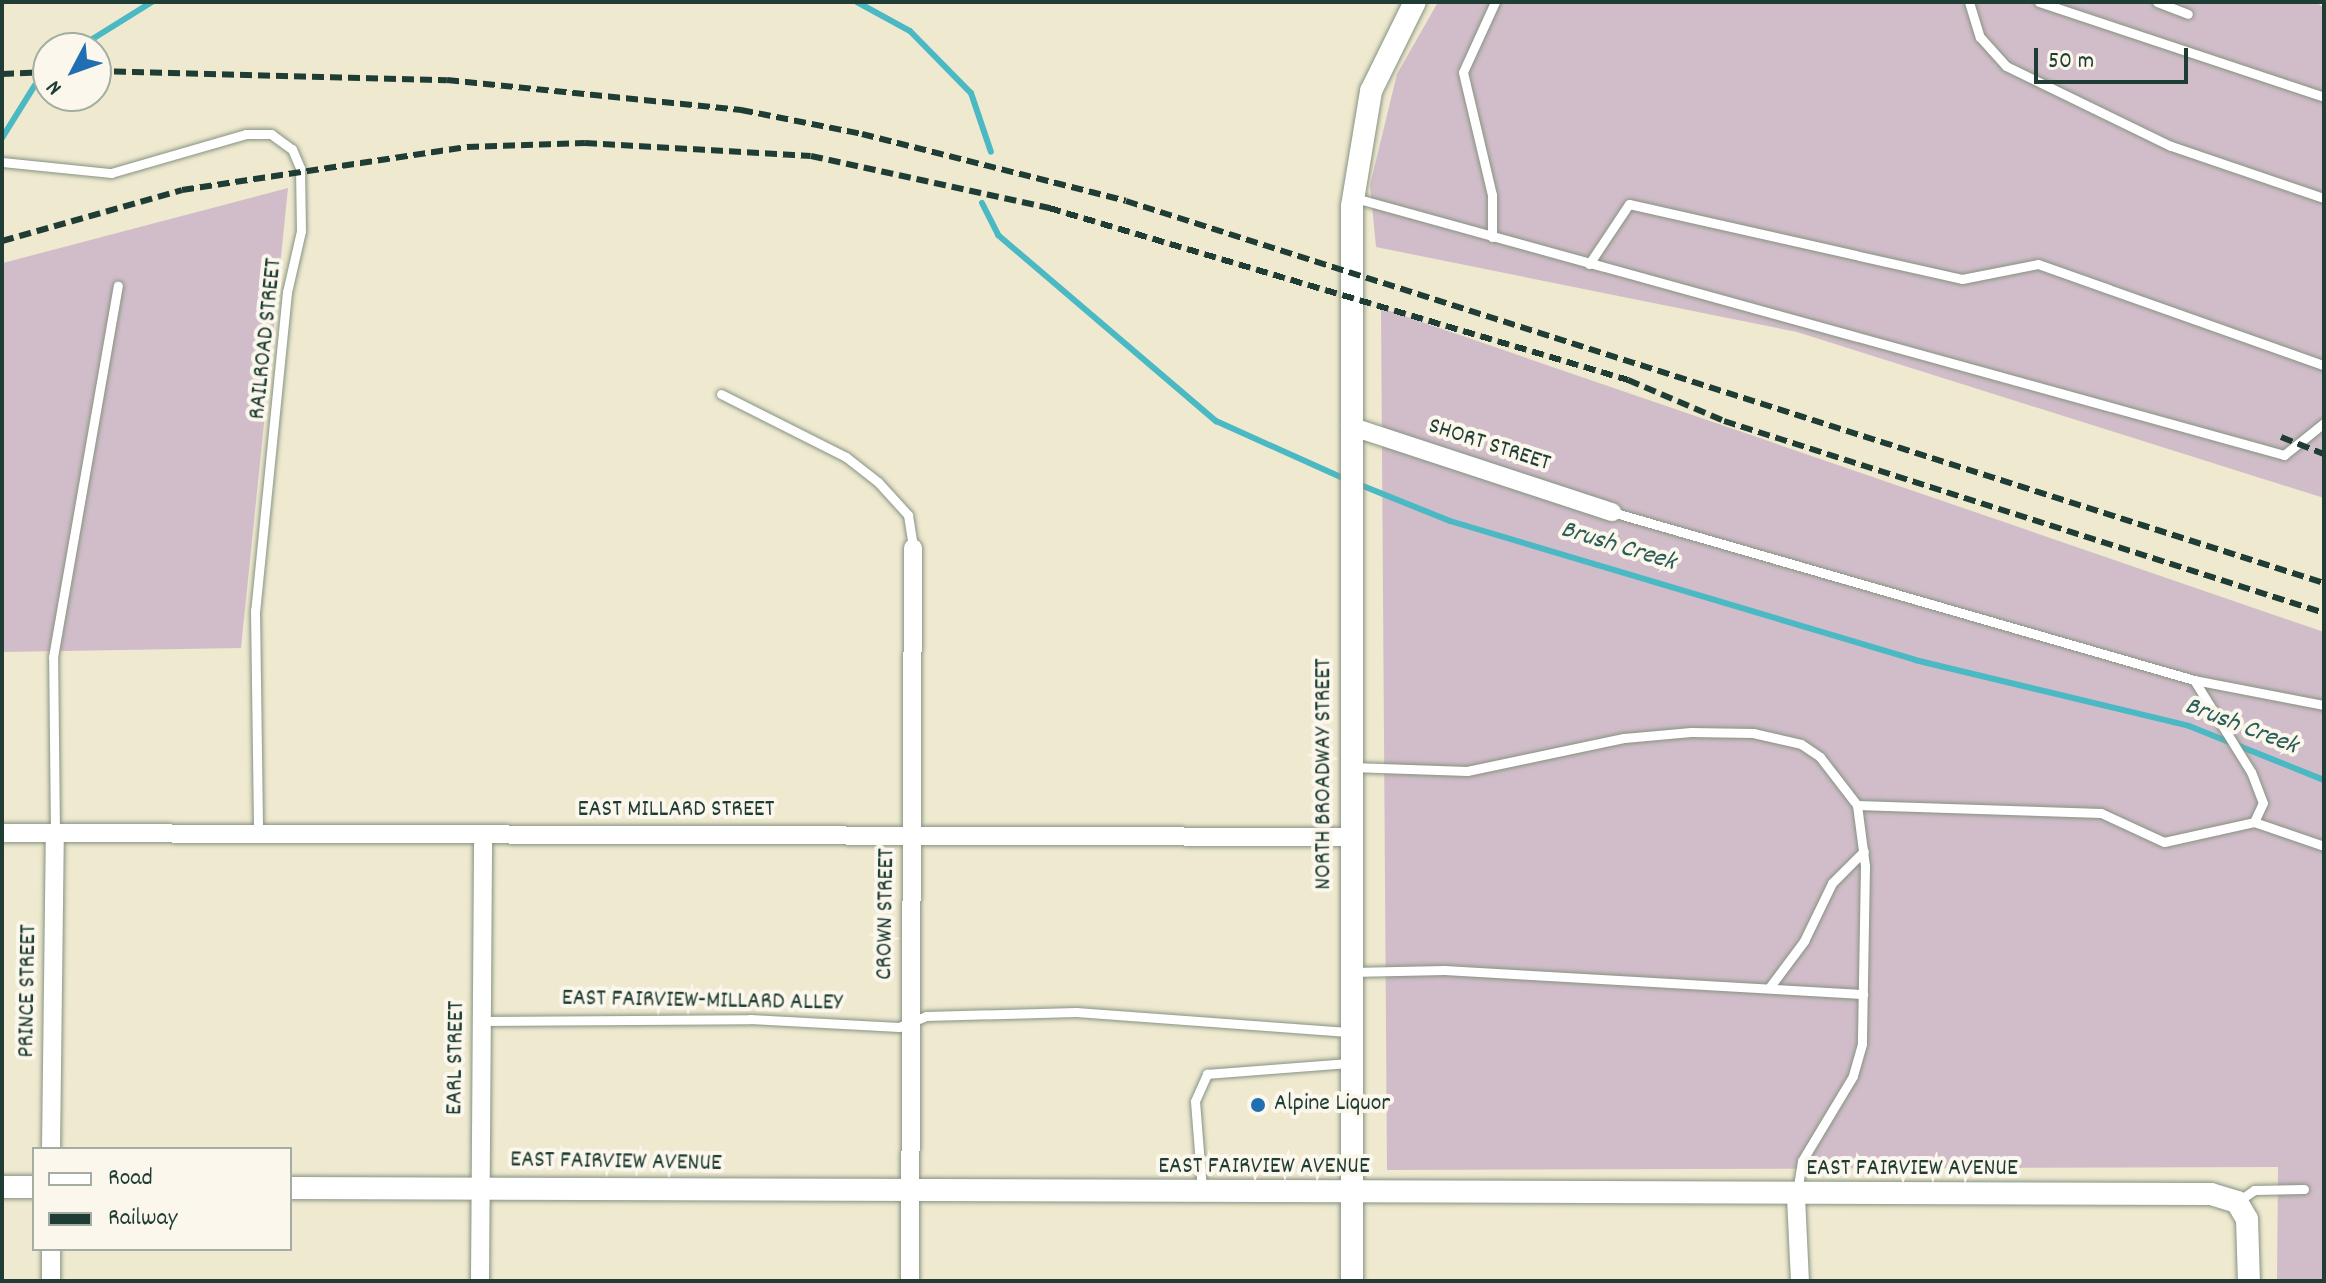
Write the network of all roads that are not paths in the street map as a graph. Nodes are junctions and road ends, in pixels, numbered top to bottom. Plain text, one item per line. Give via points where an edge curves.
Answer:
1 (1415, 2) edge
2 (1495, 2) edge
3 (1969, 2) edge
4 (2039, 2) edge
5 (2157, 2) edge
6 (2188, 14) dead end
7 (2324, 97) edge
8 (3, 162) edge
9 (1353, 197) junction
10 (2324, 198) edge
11 (1492, 237) junction
12 (1589, 264) junction
13 (118, 286) dead end
14 (2324, 365) edge
15 (721, 394) dead end
16 (2324, 423) edge
17 (1350, 426) junction
18 (1612, 512) joint
19 (913, 548) joint
20 (2194, 680) junction
21 (2324, 705) edge
22 (1351, 767) junction
23 (1857, 805) junction
24 (2254, 822) junction
25 (2, 833) edge
26 (55, 834) junction
27 (258, 834) junction
28 (912, 834) junction
29 (483, 836) junction
30 (1351, 837) junction
31 (2324, 846) edge
32 (1864, 851) junction
33 (1351, 972) junction
34 (1769, 988) junction
35 (1863, 994) junction
36 (482, 1021) junction
37 (910, 1023) junction
38 (1351, 1032) junction
39 (1351, 1063) junction
40 (51, 1147) edge
41 (2, 1187) edge
42 (32, 1187) edge
43 (292, 1188) edge
44 (480, 1188) junction
45 (2304, 1189) dead end
46 (909, 1192) junction
47 (1203, 1194) junction
48 (1352, 1195) junction
49 (1796, 1197) junction
50 (2237, 1202) junction
51 (51, 1251) edge
52 (51, 1281) edge
53 (480, 1281) edge
54 (910, 1281) edge
55 (1352, 1281) edge
56 (1800, 1281) edge
57 (2249, 1281) edge

1 - 9 street, NORTH BROADWAY STREET via 1371,91
2 - 11 lane via 1463,72 1492,195
3 - 10 lane via 1980,37 2006,66 2171,146
4 - 7 lane
5 - 6 lane
8 - 27 lane, RAILROAD STREET via 111,173 246,134 271,134 292,149 300,168 301,231 287,292 255,610
9 - 11 lane
9 - 17 street, NORTH BROADWAY STREET
11 - 12 lane
12 - 14 lane via 1629,204 1962,279 2038,264
12 - 16 lane via 2284,455
13 - 26 lane via 53,657
15 - 19 lane via 821,443 878,482 908,515
17 - 18 street, SHORT STREET
17 - 22 street, NORTH BROADWAY STREET
18 - 20 lane
19 - 28 street, CROWN STREET
20 - 21 lane
20 - 24 lane via 2251,772 2263,803
22 - 23 lane via 1467,771 1624,738 1753,733 1801,744
22 - 30 street, NORTH BROADWAY STREET
23 - 24 lane via 2101,813 2164,842
23 - 32 lane
24 - 31 lane
25 - 26 street, EAST MILLARD STREET
26 - 27 street, EAST MILLARD STREET
26 - 40 street, PRINCE STREET
27 - 29 street, EAST MILLARD STREET
28 - 29 street, EAST MILLARD STREET
28 - 30 street, EAST MILLARD STREET
28 - 37 street, CROWN STREET
29 - 36 street, EARL STREET
30 - 33 street, NORTH BROADWAY STREET
32 - 34 lane via 1832,883 1804,941
32 - 35 lane
33 - 34 lane
33 - 38 street, NORTH BROADWAY STREET
34 - 35 lane
35 - 49 lane via 1853,1076 1802,1161
36 - 37 lane, EAST FAIRVIEW-MILLARD ALLEY
36 - 44 street, EARL STREET
37 - 38 lane, EAST FAIRVIEW-MILLARD ALLEY via 926,1016 1076,1012
37 - 46 street, CROWN STREET
38 - 39 street, NORTH BROADWAY STREET
39 - 47 lane via 1207,1074 1195,1101
39 - 48 street, NORTH BROADWAY STREET
41 - 42 street
43 - 44 street, EAST FAIRVIEW AVENUE
44 - 46 street, EAST FAIRVIEW AVENUE
44 - 53 street, EARL STREET
45 - 50 lane via 2254,1190
46 - 47 street, EAST FAIRVIEW AVENUE
46 - 54 street, CROWN STREET
47 - 48 street, EAST FAIRVIEW AVENUE
48 - 49 street, EAST FAIRVIEW AVENUE
48 - 55 street, NORTH BROADWAY STREET
49 - 50 street, EAST FAIRVIEW AVENUE via 2211,1194
49 - 56 street
50 - 57 street via 2250,1231
51 - 52 street

